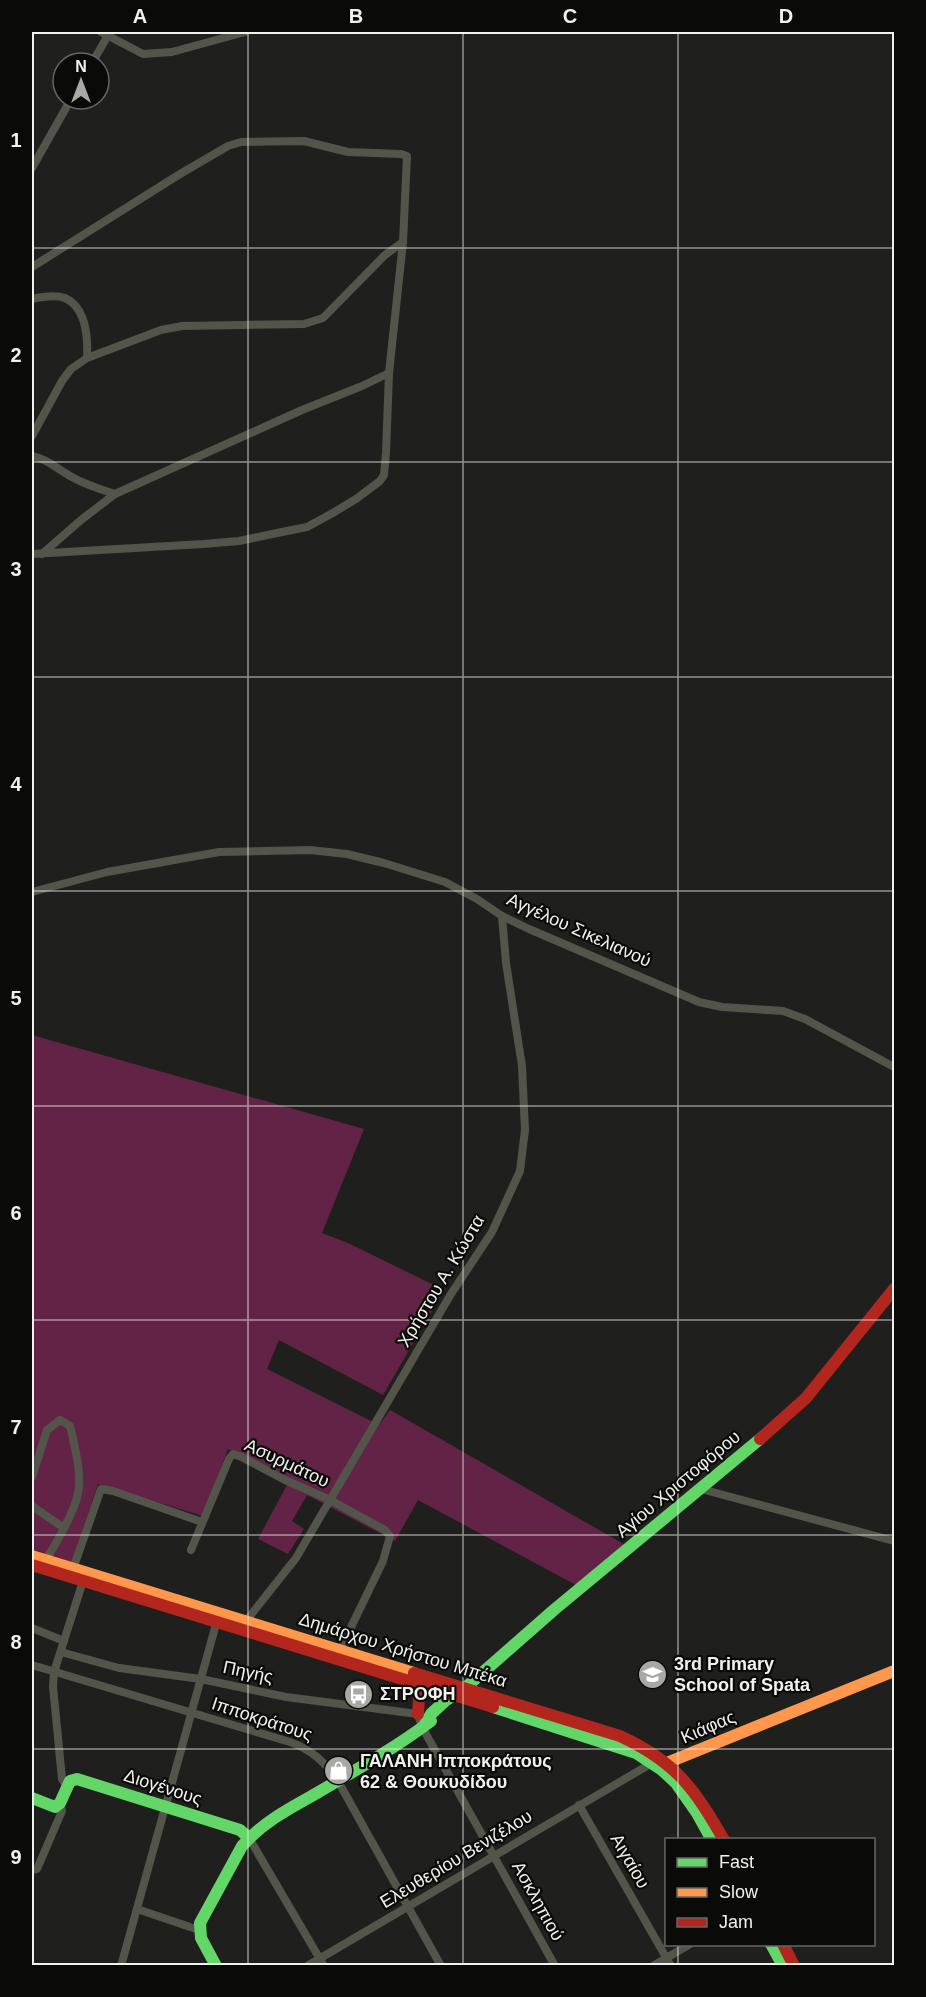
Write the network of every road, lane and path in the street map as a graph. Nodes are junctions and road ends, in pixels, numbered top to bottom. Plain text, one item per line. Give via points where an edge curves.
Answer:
1 (245, 32) edge
2 (106, 33) edge
3 (98, 51) edge
4 (64, 111) edge
5 (32, 168) edge
6 (403, 242) junction
7 (32, 267) edge
8 (32, 298) edge
9 (87, 358) junction
10 (389, 373) junction
11 (32, 436) edge
12 (32, 456) edge
13 (115, 494) junction
14 (32, 554) edge
15 (42, 554) junction
16 (32, 892) edge
17 (502, 916) junction
18 (894, 1066) edge
19 (894, 1289) edge
20 (32, 1476) edge
21 (701, 1490) junction
22 (330, 1500) junction
23 (32, 1506) edge
24 (202, 1522) junction
25 (64, 1528) junction
26 (894, 1541) edge
27 (191, 1550) dead end
28 (32, 1556) edge
29 (45, 1561) junction
30 (32, 1565) edge
31 (73, 1569) junction
32 (83, 1581) junction
33 (218, 1618) junction
34 (246, 1621) junction
35 (32, 1628) edge
36 (64, 1641) junction
37 (340, 1650) junction
38 (61, 1652) junction
39 (32, 1665) edge
40 (894, 1671) edge
41 (54, 1672) junction
42 (201, 1679) junction
43 (415, 1683) junction
44 (460, 1693) junction
45 (191, 1713) junction
46 (422, 1722) junction
47 (669, 1762) junction
48 (652, 1763) junction
49 (338, 1781) junction
50 (67, 1787) junction
51 (32, 1798) edge
52 (60, 1803) junction
53 (579, 1805) junction
54 (165, 1806) junction
55 (249, 1838) junction
56 (711, 1838) edge
57 (723, 1838) edge
58 (495, 1856) junction
59 (32, 1870) edge
60 (408, 1907) junction
61 (137, 1909) junction
62 (200, 1930) junction
63 (688, 1946) edge
64 (772, 1946) edge
65 (784, 1946) edge
66 (322, 1962) edge
67 (668, 1962) edge
68 (121, 1965) edge
69 (216, 1965) edge
70 (307, 1965) edge
71 (441, 1965) edge
72 (555, 1965) edge
73 (652, 1965) edge
74 (783, 1965) edge
75 (794, 1965) edge

1 - 2 street via 172,52 143,54
2 - 3 street
4 - 5 street
6 - 7 street via 407,156 348,152 304,141 241,142 180,174
6 - 9 street via 323,318 304,324 161,330
6 - 10 street
8 - 9 street via 63,297 74,304 88,338
9 - 11 street via 62,381
10 - 13 street
10 - 15 street via 384,475 356,499 307,527 239,541
12 - 13 street
13 - 15 street
14 - 15 street
16 - 17 street, Αγγέλου Σικελιανού via 107,872 219,852 310,850 365,858 427,875 477,898
17 - 18 street, Αγγέλου Σικελιανού via 699,1002 783,1011 805,1019
17 - 22 street, Χρήστου Α. Κώστα via 522,1066 525,1130 520,1172 492,1233 451,1294
19 - 21 main road, Αγίου Χριστοφόρου via 806,1398
20 - 25 street via 47,1430 60,1420 70,1426 79,1474 77,1499
21 - 26 street
21 - 44 main road, Αγίου Χριστοφόρου
22 - 24 street, Ασυρμάτου via 233,1454
22 - 34 street, Χρήστου Α. Κώστα via 296,1558
22 - 37 street, Ασυρμάτου via 389,1534 390,1540
23 - 25 street
24 - 27 street, Ασυρμάτου
24 - 31 street via 101,1489
25 - 29 street
28 - 29 main road, Δημάρχου Χρήστου Μπέκα
29 - 31 main road, Δημάρχου Χρήστου Μπέκα
30 - 32 main road, Δημάρχου Χρήστου Μπέκα
31 - 33 main road, Δημάρχου Χρήστου Μπέκα
32 - 33 main road, Δημάρχου Χρήστου Μπέκα
32 - 36 street
33 - 34 main road, Δημάρχου Χρήστου Μπέκα
33 - 42 street
33 - 43 main road, Δημάρχου Χρήστου Μπέκα
34 - 37 main road, Δημάρχου Χρήστου Μπέκα
35 - 36 street
36 - 38 street
37 - 44 main road, Δημάρχου Χρήστου Μπέκα
38 - 41 street
38 - 42 street, Πηγής via 119,1668
39 - 41 street, Ιπποκράτους
40 - 47 main road, Κιάφας
41 - 45 street, Ιπποκράτους
41 - 50 street via 62,1779
42 - 45 street
42 - 46 street, Πηγής
43 - 44 main road, Δημάρχου Χρήστου Μπέκα
43 - 46 main road
44 - 46 main road, Αγίου Χριστοφόρου
44 - 47 main road, Δημάρχου Χρήστου Μπέκα via 620,1736
44 - 48 main road, Δημάρχου Χρήστου Μπέκα via 615,1745
45 - 49 street, Ιπποκράτους via 301,1746 326,1764
45 - 54 street
46 - 49 main road, Αγίου Χριστοφόρου via 401,1744
46 - 58 street, Ασκληπιού
47 - 57 main road, Δημάρχου Χρήστου Μπέκα via 694,1790
48 - 53 street, Ελευθερίου Βενιζέλου
48 - 56 main road, Δημάρχου Χρήστου Μπέκα via 676,1783
49 - 55 main road, Αγίου Χριστοφόρου via 269,1821
49 - 60 street, Ιπποκράτους
50 - 52 main road
50 - 54 main road, Διογένους via 72,1779 77,1779
51 - 52 main road via 52,1806
52 - 59 street via 62,1811 42,1861
53 - 58 street, Ελευθερίου Βενιζέλου
53 - 67 street, Αιγαίου
54 - 55 main road, Διογένους via 240,1830
54 - 61 street
55 - 62 main road via 203,1916
55 - 66 street
58 - 60 street, Ελευθερίου Βενιζέλου
58 - 72 street, Ασκληπιού
60 - 66 street, Ελευθερίου Βενιζέλου
60 - 71 street, Ιπποκράτους
61 - 62 street
61 - 68 street
62 - 69 main road
63 - 67 street
64 - 74 main road
65 - 75 main road
66 - 70 street, Ελευθερίου Βενιζέλου
67 - 73 street

